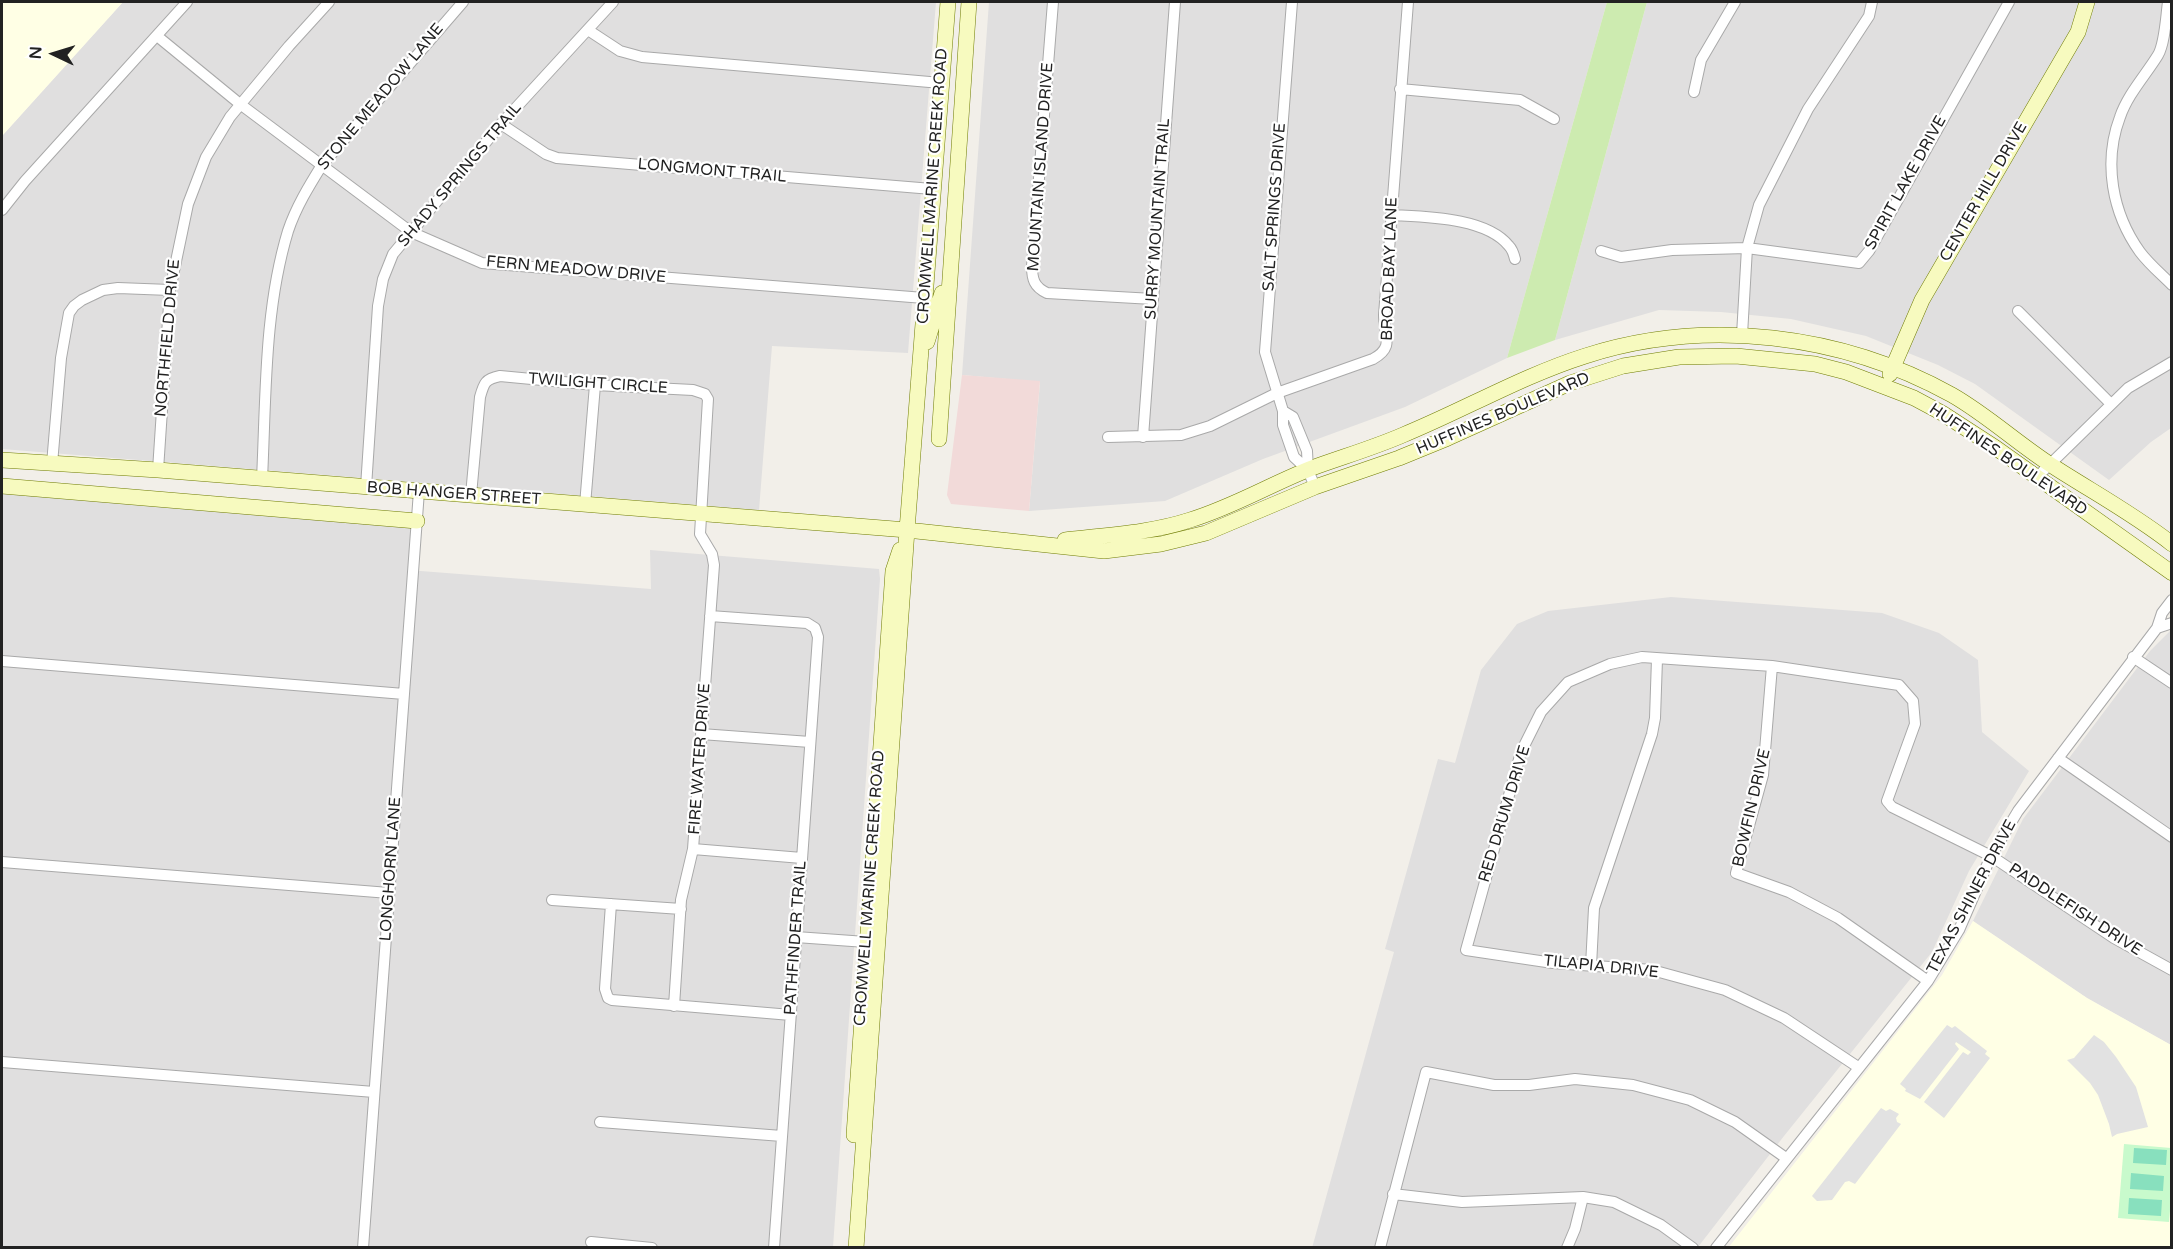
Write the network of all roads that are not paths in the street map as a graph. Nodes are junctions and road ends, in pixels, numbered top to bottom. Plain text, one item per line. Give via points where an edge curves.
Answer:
1 (187, 2) edge
2 (329, 2) edge
3 (463, 2) edge
4 (613, 2) edge
5 (948, 2) edge
6 (969, 2) edge
7 (1053, 2) edge
8 (1174, 2) edge
9 (1292, 2) edge
10 (1408, 2) edge
11 (1735, 2) edge
12 (1872, 2) edge
13 (2009, 2) edge
14 (2087, 2) edge
15 (2168, 2) edge
16 (588, 30) junction
17 (157, 36) junction
18 (941, 83) junction
19 (1400, 89) junction
20 (1694, 92) dead end
21 (240, 104) junction
22 (1554, 119) dead end
23 (501, 124) junction
24 (322, 165) junction
25 (932, 189) junction
26 (2, 210) edge
27 (1391, 215) junction
28 (411, 231) junction
29 (1748, 248) junction
30 (1601, 251) dead end
31 (1515, 259) dead end
32 (950, 267) junction
33 (2172, 285) edge
34 (170, 290) junction
35 (924, 298) junction
36 (1153, 299) junction
37 (2018, 311) dead end
38 (1742, 335) junction
39 (2172, 362) edge
40 (1893, 367) junction
41 (919, 370) junction
42 (595, 385) junction
43 (1885, 385) junction
44 (1277, 393) junction
45 (2111, 404) junction
46 (1108, 437) dead end
47 (1143, 437) junction
48 (939, 439) dead end
49 (2, 460) edge
50 (52, 464) junction
51 (2049, 464) junction
52 (158, 470) junction
53 (1308, 470) junction
54 (2036, 478) junction
55 (262, 479) junction
56 (2, 486) edge
57 (366, 487) junction
58 (1315, 487) junction
59 (418, 491) junction
60 (471, 495) junction
61 (585, 505) junction
62 (701, 514) junction
63 (417, 520) junction
64 (906, 530) junction
65 (2168, 542) edge
66 (1042, 543) junction
67 (2172, 573) edge
68 (2172, 600) edge
69 (710, 616) junction
70 (2172, 623) edge
71 (2157, 628) junction
72 (2133, 657) junction
73 (1658, 659) junction
74 (2, 661) edge
75 (1772, 666) junction
76 (2172, 683) edge
77 (404, 694) junction
78 (701, 734) junction
79 (810, 742) junction
80 (2058, 758) junction
81 (2172, 837) edge
82 (693, 849) junction
83 (1991, 856) junction
84 (802, 858) junction
85 (2, 862) edge
86 (389, 893) junction
87 (552, 900) dead end
88 (611, 904) junction
89 (681, 909) junction
90 (796, 937) junction
91 (866, 942) junction
92 (1466, 950) joint
93 (1591, 966) junction
94 (2172, 970) edge
95 (1928, 981) junction
96 (674, 1006) junction
97 (791, 1015) junction
98 (2, 1062) edge
99 (1857, 1067) junction
100 (374, 1092) junction
101 (600, 1122) dead end
102 (782, 1136) junction
103 (1786, 1158) junction
104 (1393, 1194) junction
105 (1583, 1197) junction
106 (591, 1242) dead end
107 (363, 1248) edge
108 (652, 1248) edge
109 (774, 1248) edge
110 (847, 1248) edge
111 (856, 1248) edge
112 (1380, 1248) edge
113 (1566, 1248) edge
114 (1692, 1248) edge
115 (1716, 1248) edge

1 - 17 street
2 - 21 street, NORTHFIELD DRIVE
3 - 24 street, STONE MEADOW LANE
4 - 16 street, SHADY SPRINGS TRAIL
5 - 18 main road, CROMWELL MARINE CREEK ROAD
6 - 32 main road, CROMWELL MARINE CREEK ROAD
7 - 36 street, MOUNTAIN ISLAND DRIVE via 1032,266 1034,283 1047,293
8 - 36 street, SURRY MOUNTAIN TRAIL
9 - 44 street, SALT SPRINGS DRIVE via 1265,335 1265,352
10 - 19 street, BROAD BAY LANE
11 - 20 street via 1701,60
12 - 29 street via 1869,16 1808,109 1786,152 1760,205
13 - 29 street, SPIRIT LAKE DRIVE via 1859,263
14 - 40 main road, CENTER HILL DRIVE via 2078,32 1922,300
15 - 33 street via 2159,53 2120,117 2111,153 2112,190 2124,222 2140,252
16 - 18 street via 620,51 642,57
16 - 23 street, SHADY SPRINGS TRAIL
17 - 21 street, FERN MEADOW DRIVE
17 - 26 street
18 - 25 main road, CROMWELL MARINE CREEK ROAD
19 - 22 street via 1520,100
19 - 27 street, BROAD BAY LANE
21 - 24 street, FERN MEADOW DRIVE
21 - 34 street, NORTHFIELD DRIVE via 206,157 188,204
23 - 25 street, LONGMONT TRAIL via 557,158
23 - 28 street, SHADY SPRINGS TRAIL
24 - 28 street, FERN MEADOW DRIVE
24 - 55 street, STONE MEADOW LANE via 289,229 276,277 267,363
25 - 35 main road, CROMWELL MARINE CREEK ROAD
27 - 31 street via 1449,219 1478,227 1509,246
27 - 44 street, BROAD BAY LANE via 1385,351 1373,359
28 - 35 street, FERN MEADOW DRIVE via 482,263
28 - 57 street, SHADY SPRINGS TRAIL via 393,254 378,306
29 - 30 street, SPIRIT LAKE DRIVE via 1672,250 1621,257
29 - 38 street
32 - 41 main road, CROMWELL MARINE CREEK ROAD
32 - 48 main road, CROMWELL MARINE CREEK ROAD
34 - 50 street via 103,290 82,300 69,313
34 - 52 street, NORTHFIELD DRIVE
35 - 41 main road, CROMWELL MARINE CREEK ROAD
36 - 47 street, SURRY MOUNTAIN TRAIL
37 - 45 street
38 - 40 main road, HUFFINES BOULEVARD via 1838,350
38 - 53 main road, HUFFINES BOULEVARD via 1644,342 1586,356 1537,374 1402,436
39 - 45 street via 2128,388
40 - 43 main road, CENTER HILL DRIVE
40 - 51 main road, HUFFINES BOULEVARD via 1977,411
41 - 64 main road, CROMWELL MARINE CREEK ROAD
42 - 60 street, TWILIGHT CIRCLE via 500,376 484,382
42 - 61 street
42 - 62 street, TWILIGHT CIRCLE via 693,390 705,394 709,404
43 - 54 main road, HUFFINES BOULEVARD via 1942,413
43 - 58 main road, HUFFINES BOULEVARD via 1815,364 1776,358 1679,357 1623,366 1570,382 1448,438
44 - 47 street, BROAD BAY LANE via 1210,426 1181,435
44 - 53 street, SALT SPRINGS DRIVE via 1294,457
45 - 51 street
46 - 47 street, BROAD BAY LANE
49 - 50 main road, BOB HANGER STREET
50 - 52 main road, BOB HANGER STREET
51 - 54 street
51 - 65 main road, HUFFINES BOULEVARD
52 - 55 main road, BOB HANGER STREET
53 - 58 street, SALT SPRINGS DRIVE
53 - 66 main road, HUFFINES BOULEVARD via 1188,521 1132,533
54 - 67 main road, HUFFINES BOULEVARD
55 - 57 main road, BOB HANGER STREET
56 - 63 main road, BOB HANGER STREET
57 - 59 main road, BOB HANGER STREET
58 - 66 main road, HUFFINES BOULEVARD via 1206,533 1161,544 1104,551
59 - 60 main road, BOB HANGER STREET
59 - 63 street, LONGHORN LANE
60 - 61 main road, BOB HANGER STREET
61 - 62 main road, BOB HANGER STREET
62 - 64 main road, BOB HANGER STREET
62 - 69 street, FIRE WATER DRIVE via 700,534 714,560
63 - 77 street, LONGHORN LANE
64 - 66 main road, HUFFINES BOULEVARD
64 - 91 main road, CROMWELL MARINE CREEK ROAD via 893,571
64 - 111 main road, CROMWELL MARINE CREEK ROAD
68 - 71 street, TEXAS SHINER DRIVE
69 - 78 street, FIRE WATER DRIVE
69 - 79 street, PATHFINDER TRAIL via 807,623 815,628 818,637
70 - 71 street
71 - 72 street, TEXAS SHINER DRIVE
72 - 76 street
72 - 80 street, TEXAS SHINER DRIVE
73 - 75 street, RED DRUM DRIVE
73 - 92 street, RED DRUM DRIVE via 1642,657 1610,664 1568,682 1541,712 1521,752
73 - 93 street via 1652,734 1594,908
74 - 77 street
75 - 83 street, PADDLEFISH DRIVE via 1899,685 1912,701 1915,724 1887,801
75 - 95 street, BOWFIN DRIVE via 1763,775 1736,873 1788,892 1838,918
77 - 86 street, LONGHORN LANE
78 - 79 street
78 - 82 street, FIRE WATER DRIVE
79 - 84 street, PATHFINDER TRAIL
80 - 81 street
80 - 83 street, TEXAS SHINER DRIVE via 2018,811
82 - 84 street
82 - 89 street, FIRE WATER DRIVE
83 - 94 street, PADDLEFISH DRIVE via 2114,938
83 - 95 street, TEXAS SHINER DRIVE via 1959,930
84 - 90 street, PATHFINDER TRAIL
85 - 86 street
86 - 100 street, LONGHORN LANE
87 - 88 street
88 - 89 street
88 - 96 street via 605,989 608,998 616,1002
89 - 96 street, FIRE WATER DRIVE
90 - 91 street
90 - 97 street, PATHFINDER TRAIL
91 - 110 main road, CROMWELL MARINE CREEK ROAD
92 - 93 street, TILAPIA DRIVE
93 - 99 street, TILAPIA DRIVE via 1652,970 1725,990 1784,1018
95 - 99 street, TEXAS SHINER DRIVE
96 - 97 street
97 - 102 street, PATHFINDER TRAIL
98 - 100 street
99 - 103 street, TEXAS SHINER DRIVE
100 - 107 street, LONGHORN LANE
101 - 102 street
102 - 109 street, PATHFINDER TRAIL
103 - 104 street via 1735,1122 1690,1100 1633,1085 1575,1079 1494,1085 1426,1072
103 - 115 street, TEXAS SHINER DRIVE
104 - 105 street via 1462,1202
104 - 112 street
105 - 113 street
105 - 114 street via 1614,1202 1661,1225
106 - 108 street

